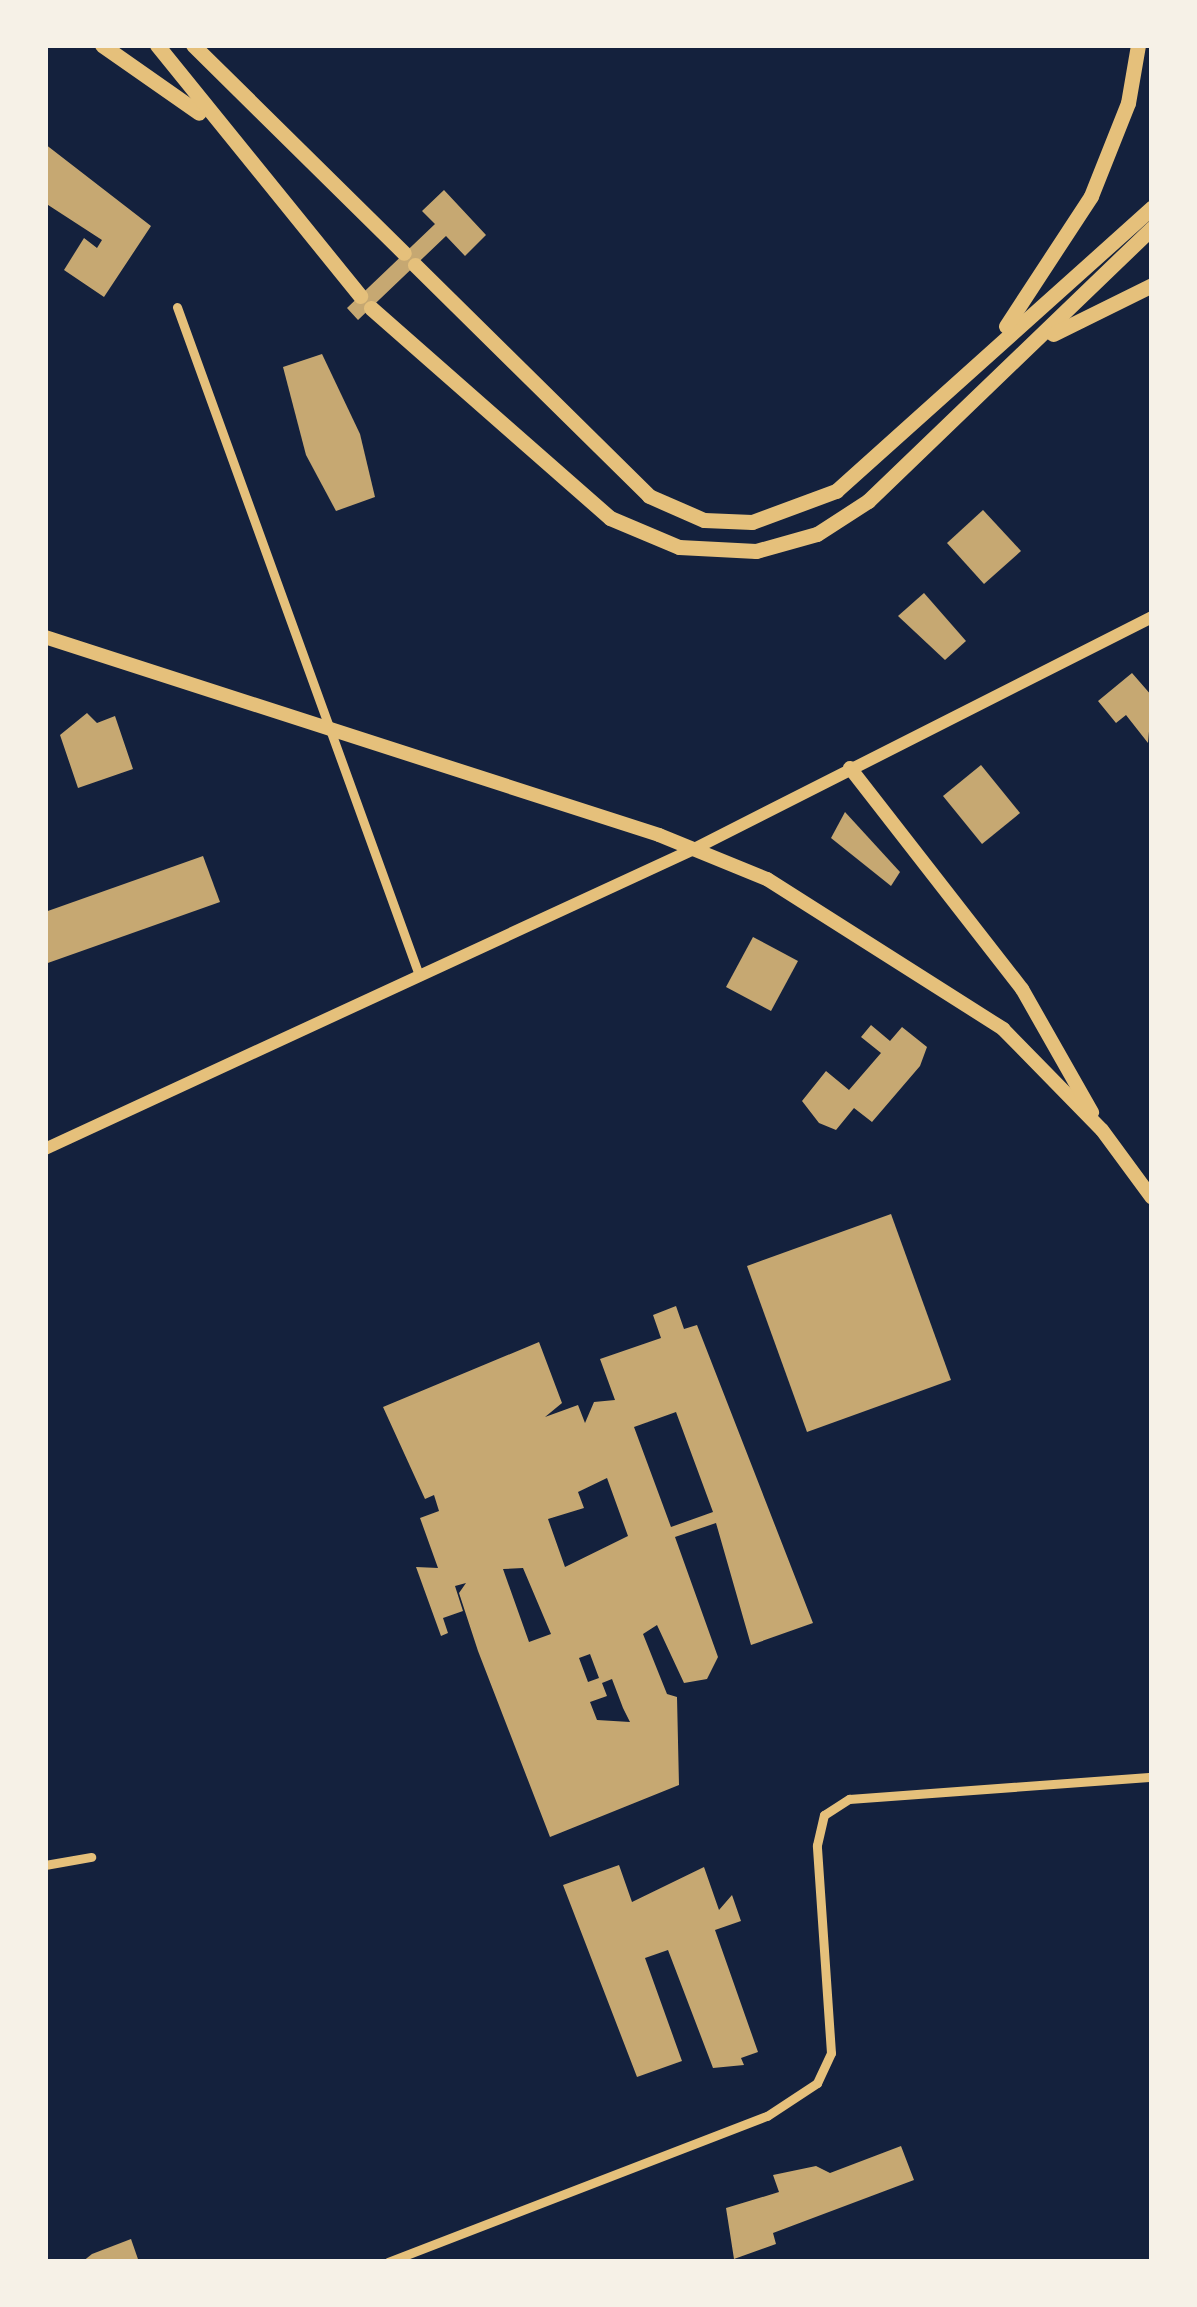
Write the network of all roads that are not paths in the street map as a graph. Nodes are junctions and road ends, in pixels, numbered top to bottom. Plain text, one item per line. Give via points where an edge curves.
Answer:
1 (102, 45) edge
2 (157, 45) edge
3 (1138, 45) edge
4 (200, 50) edge
5 (210, 122) junction
6 (1152, 207) edge
7 (1152, 228) edge
8 (1152, 285) edge
9 (177, 308) dead end
10 (996, 341) junction
11 (1017, 360) junction
12 (1152, 616) edge
13 (45, 636) edge
14 (330, 729) junction
15 (850, 768) junction
16 (696, 848) junction
17 (419, 975) junction
18 (1102, 1130) junction
19 (45, 1148) edge
20 (1152, 1198) edge
21 (1152, 1776) edge
22 (91, 1857) dead end
23 (45, 1865) edge
24 (388, 2262) edge

1 - 5 highway
2 - 5 highway
3 - 10 highway via 1128,103 1091,196
4 - 10 highway via 636,485 704,520 770,519 836,490
5 - 11 highway via 365,302 592,506 646,536 716,553 796,542 852,514
6 - 10 highway
7 - 11 highway
8 - 11 highway via 1080,316
9 - 14 street
12 - 15 main road
13 - 14 main road
14 - 16 main road
14 - 17 street
15 - 16 main road
15 - 18 main road via 1022,988
16 - 17 main road
16 - 18 main road via 909,961 1003,1028
17 - 19 main road
18 - 20 main road
21 - 24 street via 855,1795 836,1807 824,1815 817,1845 831,2053 816,2083 767,2116
22 - 23 street

